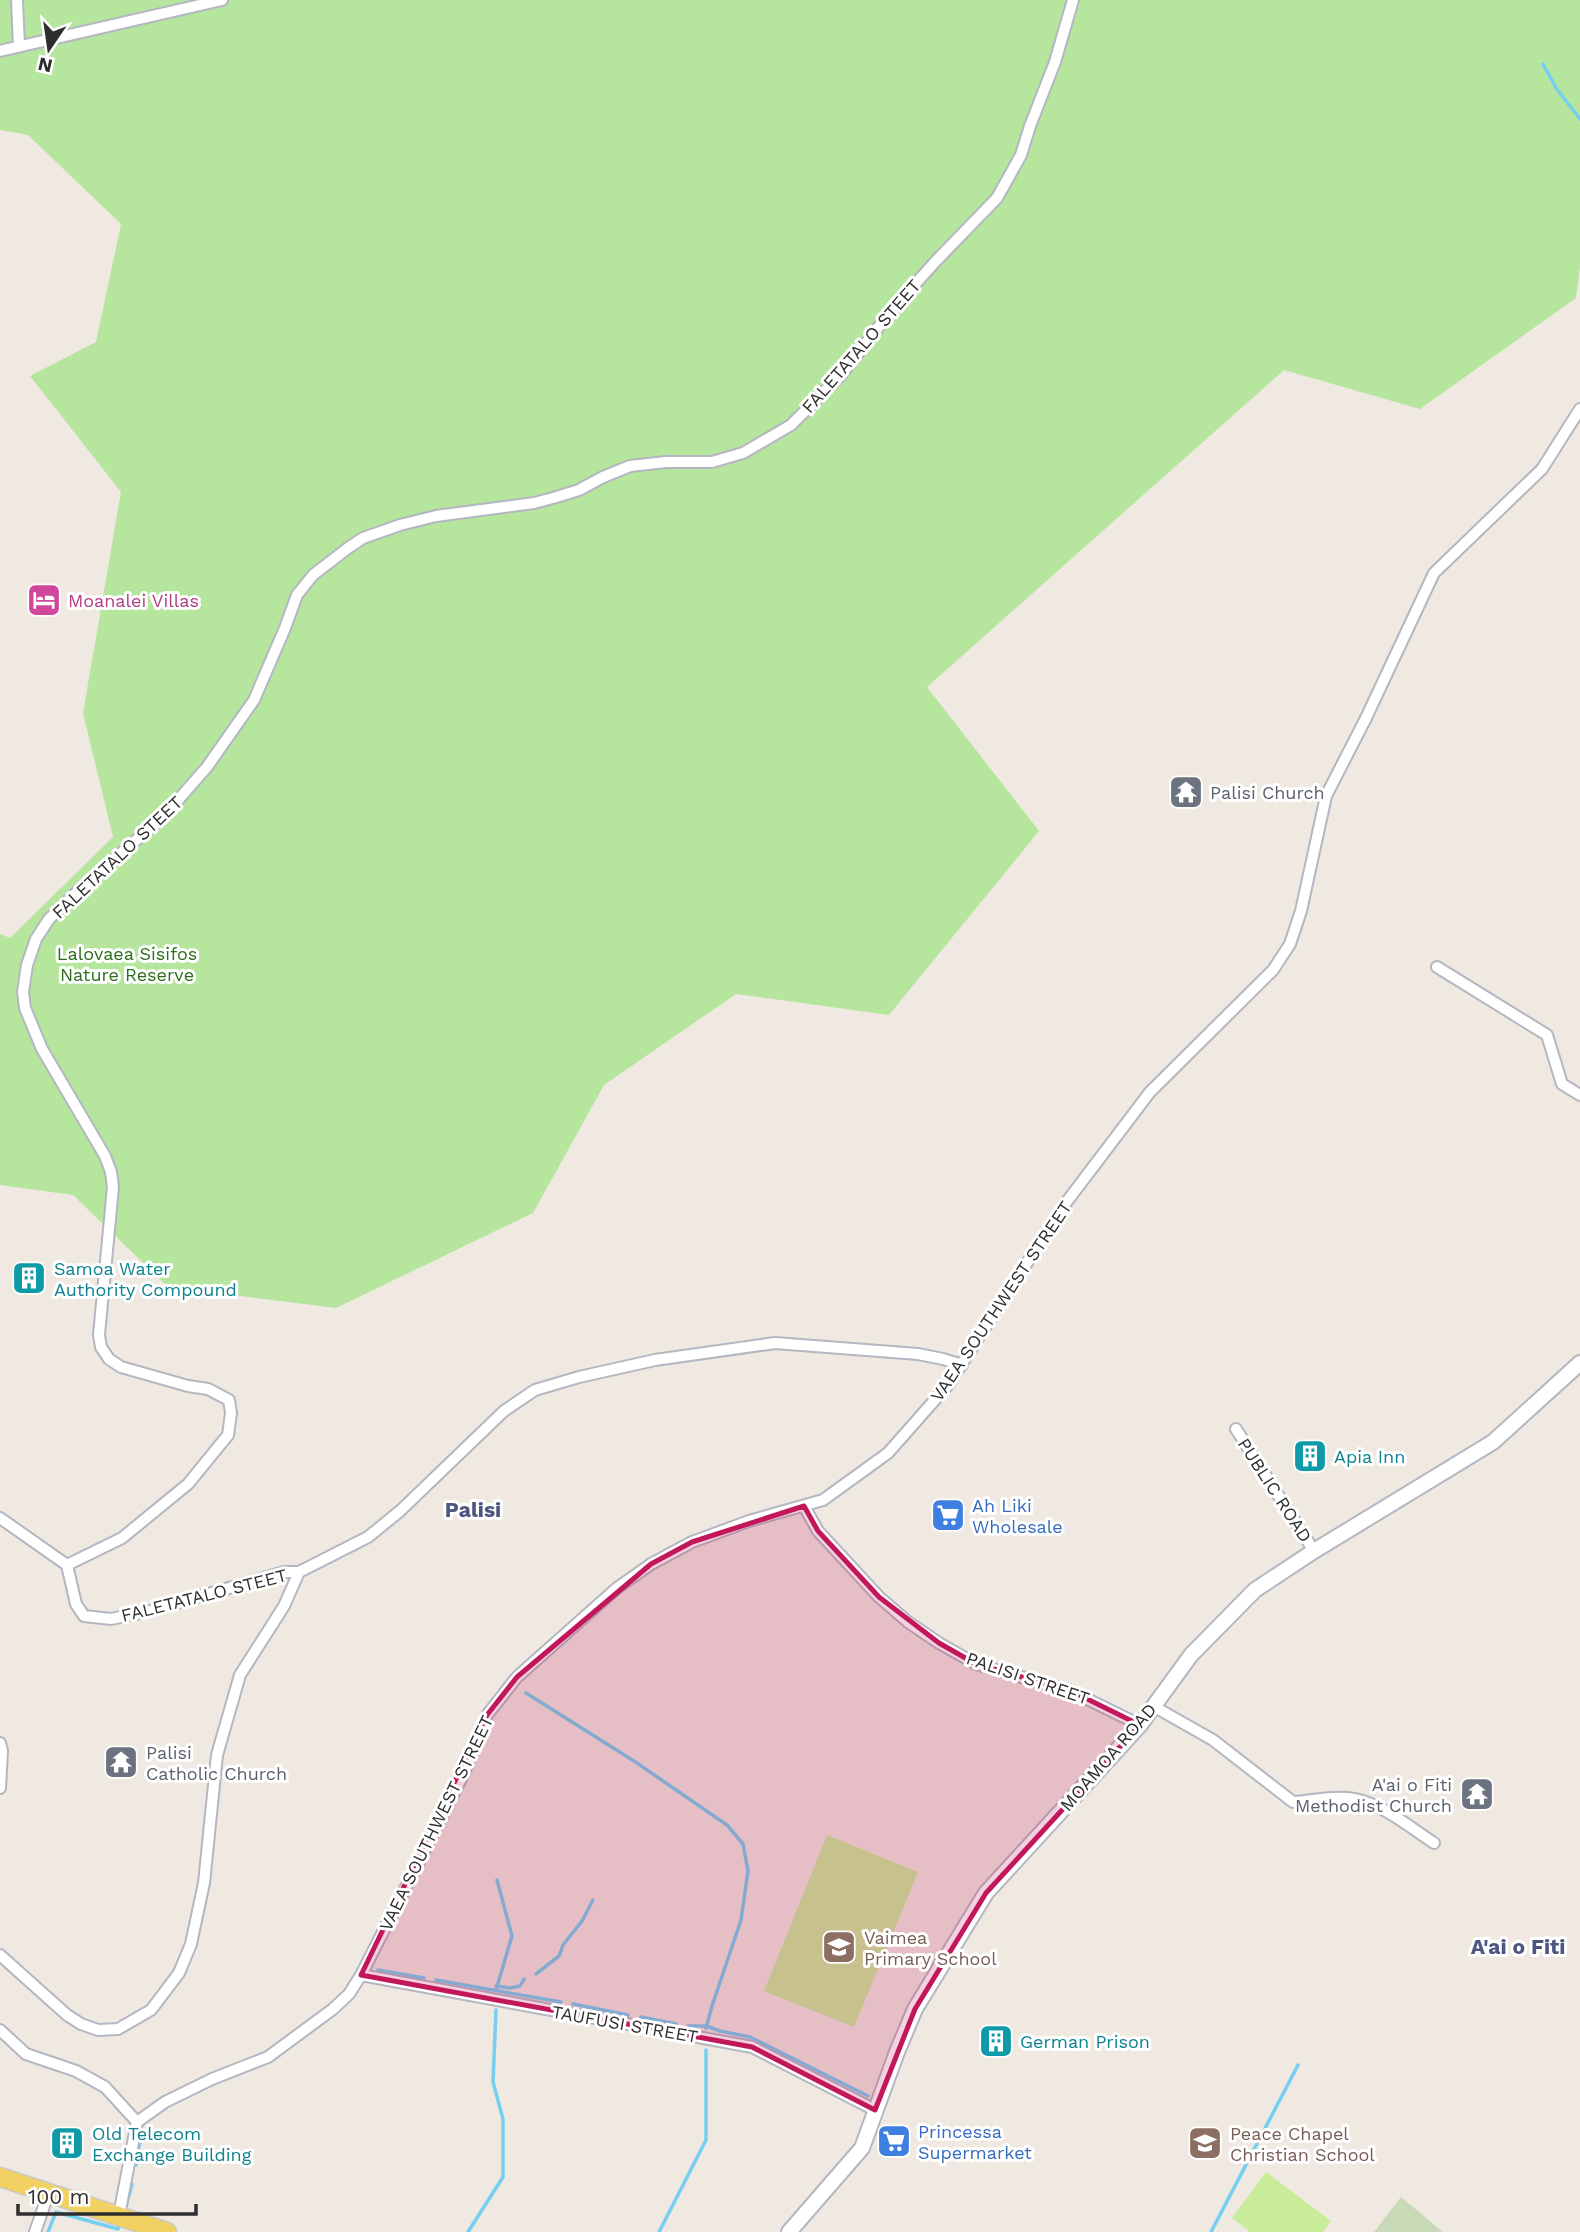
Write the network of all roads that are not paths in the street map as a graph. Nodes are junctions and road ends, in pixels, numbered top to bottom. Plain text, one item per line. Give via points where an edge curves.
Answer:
1 (17, 0) edge
2 (222, 0) edge
3 (1073, 0) edge
4 (19, 46) junction
5 (0, 51) edge
6 (1580, 409) edge
7 (1437, 967) dead end
8 (1580, 1095) edge
9 (1580, 1363) edge
10 (962, 1365) junction
11 (1236, 1429) dead end
12 (804, 1506) junction
13 (0, 1518) edge
14 (1314, 1551) junction
15 (67, 1565) junction
16 (299, 1572) junction
17 (1153, 1706) junction
18 (1140, 1725) junction
19 (0, 1743) edge
20 (0, 1787) edge
21 (1434, 1843) dead end
22 (0, 1955) edge
23 (361, 1975) junction
24 (0, 2030) edge
25 (875, 2110) junction
26 (137, 2122) junction
27 (0, 2177) edge
28 (49, 2192) junction
29 (119, 2215) junction
30 (35, 2232) edge
31 (166, 2232) edge
32 (789, 2232) edge

1 - 4 street
2 - 4 street
3 - 15 street, FALETATALO STEET via 1021,155 997,198 935,261 841,375 791,425 743,453 712,462 630,466 553,498 436,516 363,538 348,548 313,575 297,595 254,700 207,767 164,816 49,919 36,939 27,965 25,1008 42,1049 105,1156 113,1187 101,1347 121,1367 208,1389 229,1400 231,1413 228,1435 188,1484 122,1538
4 - 5 street
6 - 10 street, VAEA SOUTHWEST STREET via 1542,469 1434,573 1326,796 1300,911 1279,962 1150,1092 1065,1204
7 - 8 street via 1547,1035 1562,1084
9 - 14 street, MOAMOA ROAD via 1493,1442
10 - 12 street, VAEA SOUTHWEST STREET via 888,1453 823,1500
10 - 16 street, FALETATALO STEET via 918,1354 775,1343 655,1360 535,1390 504,1410 368,1537
11 - 14 street, PUBLIC ROAD
12 - 18 street, PALISI STREET via 818,1531 879,1597 939,1643 976,1664 1071,1691
12 - 23 street, VAEA SOUTHWEST STREET via 692,1542 651,1564 517,1676 487,1715 464,1773
13 - 15 street
14 - 17 street, MOAMOA ROAD via 1246,1598 1191,1655
15 - 16 street, FALETATALO STEET via 76,1604 84,1616 98,1619 150,1611 284,1572
16 - 22 street via 284,1606 240,1675 228,1710 217,1755 204,1882 191,1944 167,1991 151,2010 118,2029 98,2030 67,2015
17 - 18 street, MOAMOA ROAD
17 - 21 street via 1213,1740 1293,1802 1362,1800
18 - 25 street, MOAMOA ROAD via 986,1893 915,2009
19 - 20 street
23 - 25 street, TAUFUSI STREET via 752,2047
23 - 26 street, VAEA SOUTHWEST STREET via 333,2009 268,2057 165,2102
24 - 26 street via 26,2054 76,2071 105,2087
25 - 32 street, MOAMOA ROAD via 862,2148
26 - 29 street
27 - 28 main road
28 - 29 main road
28 - 30 street
29 - 31 main road

